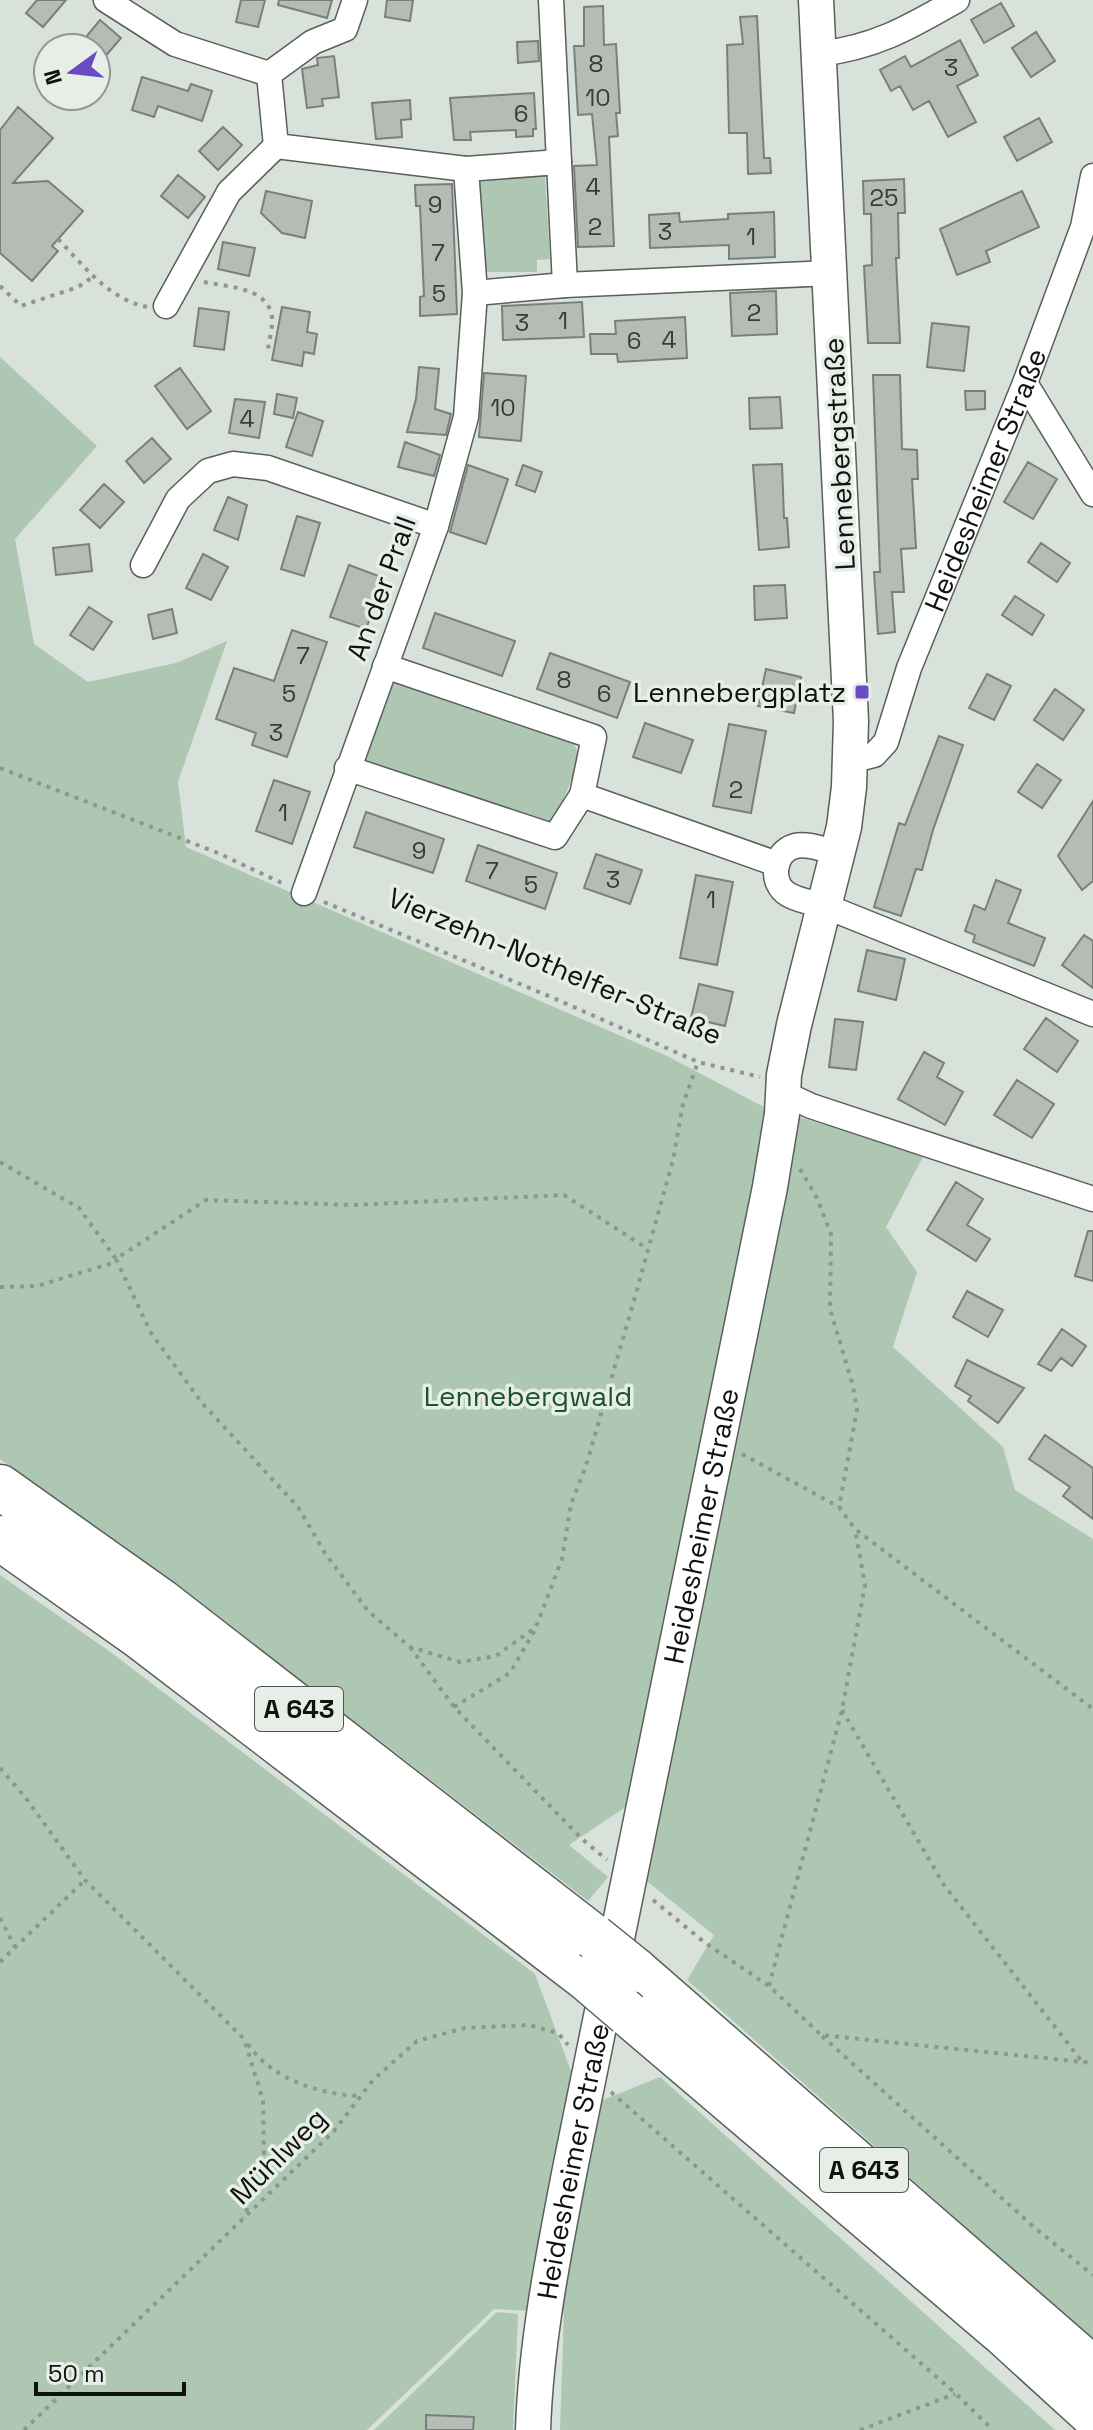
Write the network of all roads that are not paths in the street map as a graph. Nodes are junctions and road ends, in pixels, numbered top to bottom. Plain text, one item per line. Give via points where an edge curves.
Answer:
1 (106, 0) edge
2 (355, 0) edge
3 (551, 0) edge
4 (816, 0) edge
5 (957, 0) edge
6 (819, 54) junction
7 (269, 74) junction
8 (276, 146) junction
9 (559, 162) junction
10 (466, 169) junction
11 (1093, 176) edge
12 (831, 273) junction
13 (565, 285) junction
14 (475, 293) junction
15 (166, 306) road end
16 (1025, 383) junction
17 (1093, 494) edge
18 (436, 526) junction
19 (143, 565) dead end
20 (385, 666) junction
21 (851, 761) junction
22 (347, 768) junction
23 (582, 795) junction
24 (838, 853) junction
25 (777, 864) junction
26 (304, 893) road end
27 (825, 906) junction
28 (1093, 1014) edge
29 (783, 1093) junction
30 (1093, 1199) edge
31 (0, 1487) edge
32 (0, 1538) edge
33 (590, 1958) junction
34 (1093, 2369) edge
35 (1093, 2415) edge
36 (533, 2430) edge

1 - 7 street via 175,44
2 - 7 street via 345,29 313,42
3 - 9 street
4 - 6 main road, Lennebergstraße
5 - 6 street via 893,36
6 - 12 main road, Lennebergstraße
7 - 8 street
8 - 10 street
8 - 15 street via 229,192
9 - 10 street
9 - 13 street
10 - 14 street, An der Prall
11 - 16 street, Heidesheimer Straße via 1083,227
12 - 13 street
12 - 21 main road, Lennebergstraße
13 - 14 street
14 - 18 street, An der Prall via 466,417
16 - 17 street
16 - 21 street, Heidesheimer Straße via 909,668 886,742 874,755
18 - 19 street via 268,468 233,464 208,471 178,499
18 - 20 street, An der Prall
20 - 22 street, An der Prall
20 - 23 street via 594,737
21 - 24 main road, Lennebergstraße
22 - 23 street via 555,837
22 - 26 street, An der Prall
23 - 25 street
24 - 25 street via 796,846
24 - 27 main road, Lennebergstraße
25 - 27 street via 776,877 784,891
27 - 28 street
27 - 29 main road, Heidesheimer Straße via 794,1025
29 - 30 street
29 - 36 main road, Heidesheimer Straße via 775,1162 547,2288
31 - 33 highway, A 643 via 162,1602
32 - 33 highway, A 643
33 - 34 highway, A 643, bridge via 635,1970
33 - 35 highway, A 643, bridge via 628,2014

